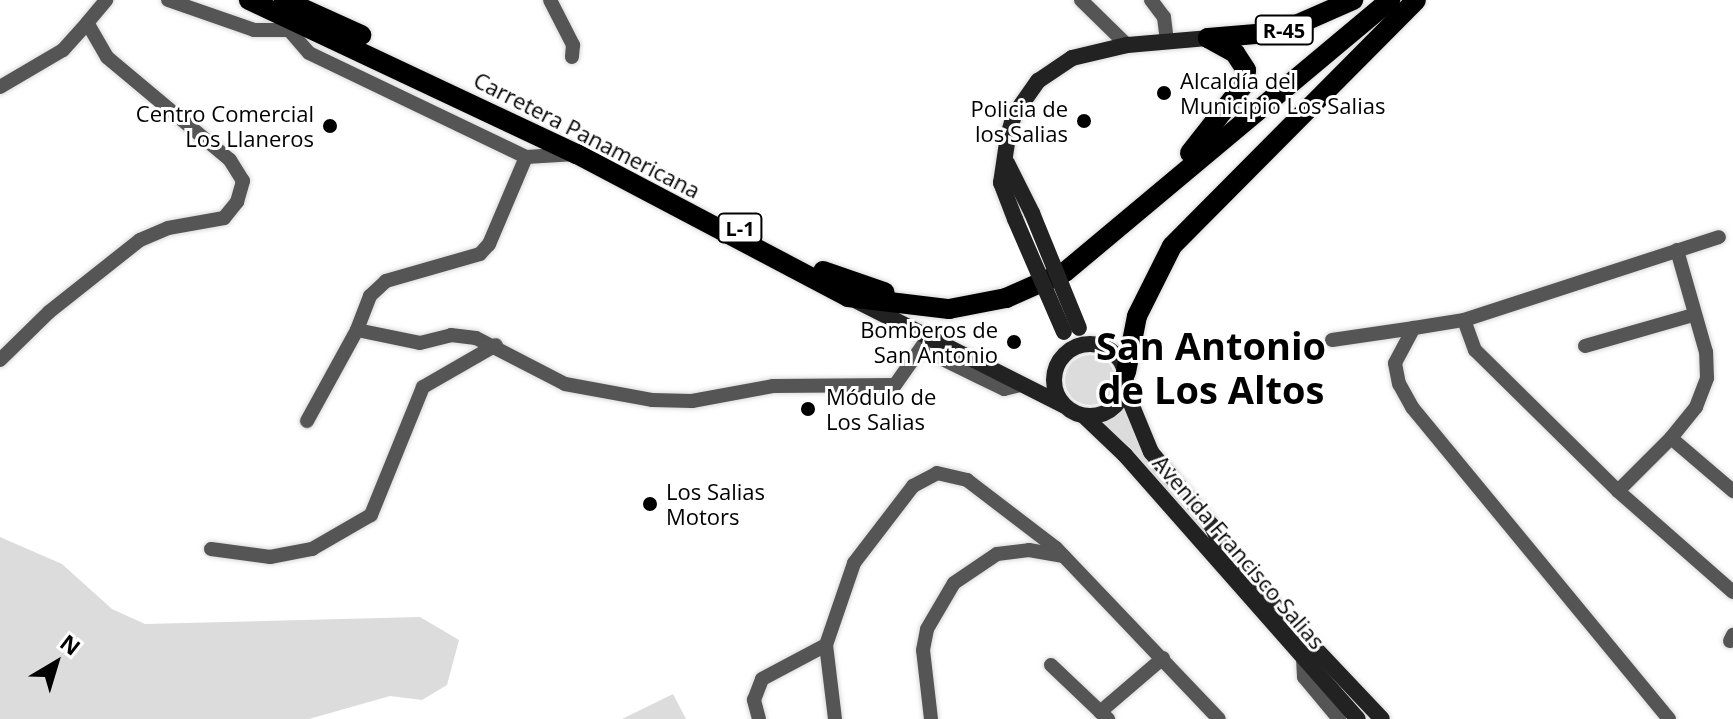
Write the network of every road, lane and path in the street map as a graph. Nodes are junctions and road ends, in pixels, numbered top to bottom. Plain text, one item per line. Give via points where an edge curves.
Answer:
1 (106, 0) edge
2 (168, 0) edge
3 (249, 0) edge
4 (284, 0) edge
5 (550, 0) edge
6 (1081, 0) edge
7 (1151, 0) edge
8 (1353, 0) edge
9 (1370, 0) edge
10 (1390, 0) edge
11 (1416, 0) edge
12 (87, 23) junction
13 (294, 26) junction
14 (1208, 38) junction
15 (1167, 40) junction
16 (1127, 45) junction
17 (572, 57) dead end
18 (414, 74) junction
19 (0, 87) edge
20 (401, 100) junction
21 (1190, 153) junction
22 (577, 154) junction
23 (526, 157) junction
24 (1719, 237) dead end
25 (1677, 250) junction
26 (848, 297) junction
27 (1693, 315) junction
28 (1464, 320) junction
29 (1414, 328) junction
30 (357, 330) junction
31 (1071, 330) junction
32 (1332, 340) dead end
33 (926, 344) junction
34 (1095, 344) junction
35 (496, 345) junction
36 (1585, 346) dead end
37 (1068, 350) junction
38 (0, 360) edge
39 (1056, 366) junction
40 (1126, 381) junction
41 (1020, 385) junction
42 (1063, 405) junction
43 (1084, 416) junction
44 (307, 421) dead end
45 (1671, 438) junction
46 (1618, 491) junction
47 (1733, 491) edge
48 (211, 549) dead end
49 (1063, 556) junction
50 (1733, 592) edge
51 (826, 645) junction
52 (1163, 658) junction
53 (1303, 658) junction
54 (1051, 665) dead end
55 (1104, 715) edge
56 (759, 719) edge
57 (835, 719) edge
58 (931, 719) edge
59 (1219, 719) edge
60 (1339, 719) edge
61 (1358, 719) edge
62 (1382, 719) edge
63 (1669, 719) edge

1 - 12 street
2 - 13 street via 254,30
3 - 13 main road, Carretera Panamericana / L-1
4 - 21 main road, Carretera Panamericana / L-1 via 537,120 815,268 888,293 950,298 1005,287 1099,233
5 - 17 street via 573,45
6 - 16 street
7 - 15 street via 1164,17
8 - 14 main road, R-45 via 1280,32
9 - 21 main road, Carretera Panamericana / L-1
10 - 26 main road, Carretera Panamericana / L-1 via 1065,272 980,306 949,309
11 - 40 main road via 1172,246 1137,316
12 - 19 street via 63,50
12 - 38 street via 107,57 230,160 243,181 224,218 168,228 140,240 49,312
13 - 18 main road, Carretera Panamericana / L-1
13 - 20 street via 309,53
14 - 15 street, R-45
14 - 21 main road, L-1 via 1235,53 1246,70 1245,83
15 - 16 street, R-45
16 - 31 street, R-45, bridge via 1072,58 1038,81 1014,115 1001,183 1024,216
18 - 20 street
18 - 22 main road, Carretera Panamericana / L-1
20 - 23 street
22 - 23 street
22 - 26 main road, Carretera Panamericana / L-1
23 - 30 street via 480,254 386,281 370,296
24 - 25 street
25 - 27 street
25 - 28 street
26 - 33 street
27 - 36 street
27 - 45 street via 1706,352 1707,378 1696,407
28 - 29 street
28 - 46 street via 1475,350
29 - 32 street
29 - 63 street via 1395,363 1412,407
30 - 35 street via 420,343 451,335
30 - 44 street
31 - 34 street, R-45
31 - 37 street, R-45
33 - 35 street via 895,385 798,384 692,401 652,400 565,384
33 - 41 street
34 - 37 street
34 - 40 street, R-45 via 1109,349
35 - 48 street via 423,387 371,515 312,549 270,557
37 - 39 street
39 - 41 street
39 - 42 street via 1053,379
40 - 43 street via 1105,413
40 - 62 street, Avenida Francisco Salias / R-45 via 1151,452 1212,526 1223,551
41 - 42 street
42 - 43 street
43 - 53 street, Avenida Francisco Salias via 1125,455
45 - 46 street
45 - 47 street
46 - 50 street
49 - 51 street via 967,480 937,473 923,478 854,563
49 - 52 street
49 - 58 street via 1029,550 997,554 954,583 927,629 923,650
51 - 56 street via 762,679 754,700
51 - 57 street
52 - 55 street
52 - 59 street
53 - 60 street via 1304,677
53 - 61 street, Avenida Francisco Salias
54 - 55 street

